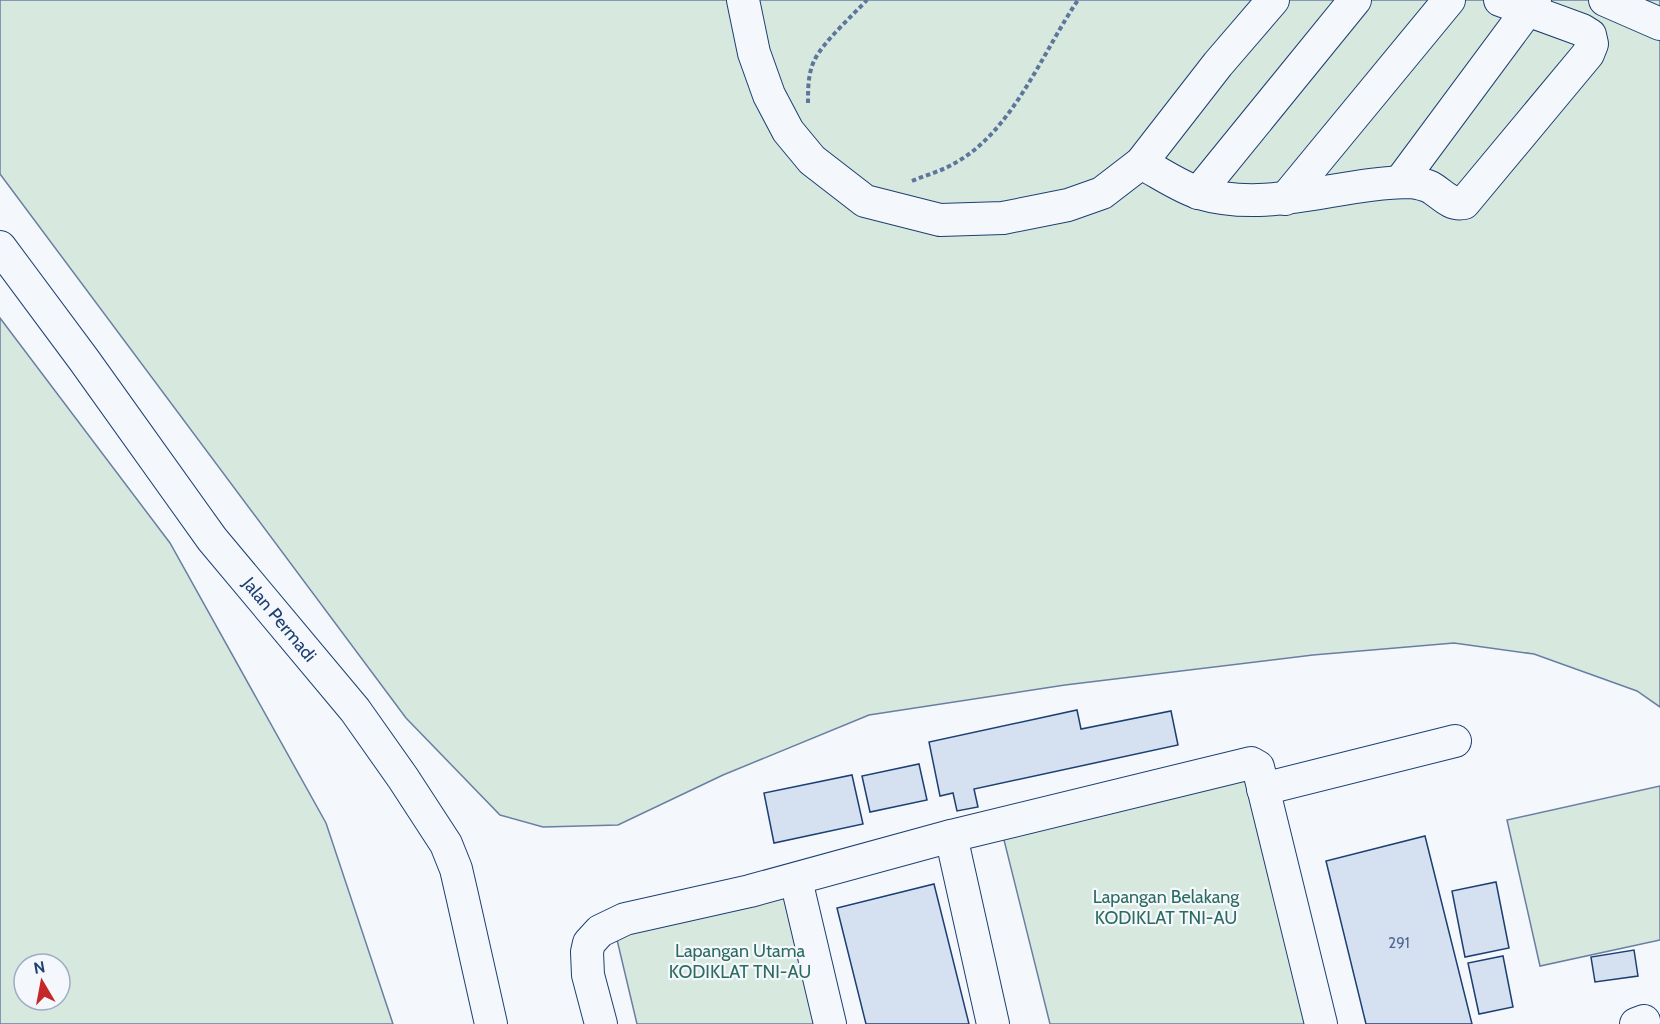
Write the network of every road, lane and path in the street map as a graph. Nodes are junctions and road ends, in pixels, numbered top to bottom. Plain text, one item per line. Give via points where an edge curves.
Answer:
1 (743, 0) edge
2 (867, 0) edge
3 (1078, 0) edge
4 (1273, 0) edge
5 (1355, 0) edge
6 (1449, 0) edge
7 (1605, 0) edge
8 (1521, 4) edge
9 (1660, 24) edge
10 (788, 131) junction
11 (1142, 164) junction
12 (1400, 182) junction
13 (908, 183) dead end
14 (1198, 192) junction
15 (1285, 199) junction
16 (0, 247) edge
17 (1455, 741) dead end
18 (1263, 789) junction
19 (951, 837) junction
20 (796, 880) junction
21 (491, 1024) edge
22 (601, 1024) edge
23 (830, 1024) edge
24 (993, 1024) edge
25 (1320, 1024) edge

1 - 10 street via 758,63
2 - 10 path via 814,61 808,84 807,120
3 - 13 path via 1014,105 981,144 954,164
4 - 11 street via 1218,64
5 - 14 street
6 - 15 street
7 - 9 street
8 - 12 street
8 - 12 street via 1589,34 1592,44 1588,54 1464,203 1451,202 1424,184
10 - 11 street via 812,160 865,201 940,220 1003,218 1068,205 1102,193
11 - 14 street
12 - 15 street
14 - 15 street via 1244,201
16 - 21 street, Jalan Permadi via 212,539 355,710 446,844 456,869
17 - 18 street
18 - 19 street via 1258,767 1242,764
18 - 25 street
19 - 20 street
19 - 24 street
20 - 22 street via 625,919 600,931 589,943 587,952 588,975
20 - 23 street

